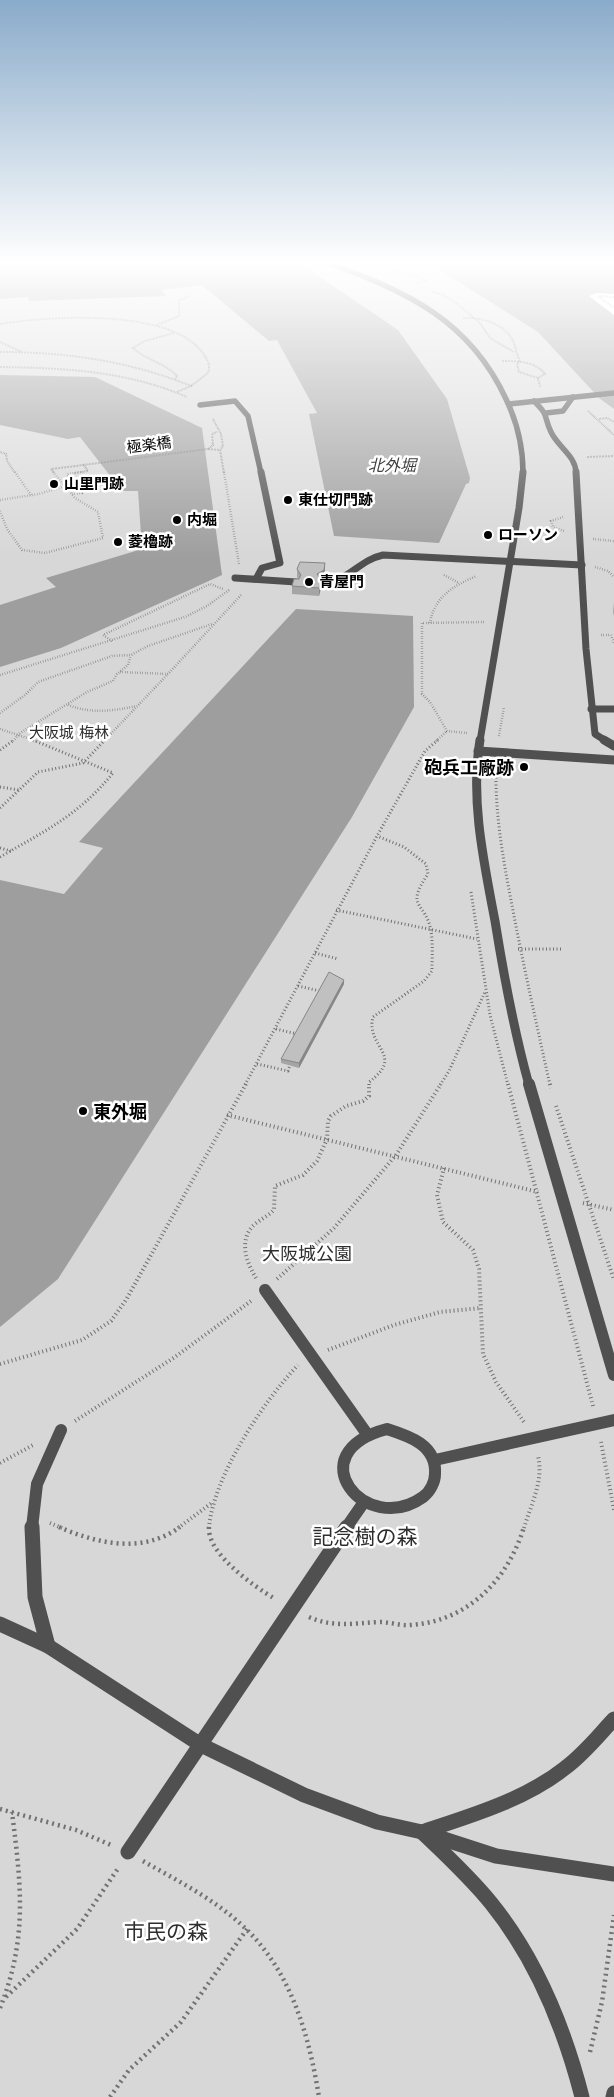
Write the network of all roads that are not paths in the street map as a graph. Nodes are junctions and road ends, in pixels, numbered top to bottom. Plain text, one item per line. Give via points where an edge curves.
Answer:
1 (486, 362) edge
2 (614, 393) edge
3 (573, 398) junction
4 (534, 401) junction
5 (509, 404) junction
6 (200, 405) road end
7 (546, 413) junction
8 (510, 561) junction
9 (582, 565) junction
10 (234, 578) road end
11 (256, 580) junction
12 (296, 582) edge
13 (322, 583) edge
14 (592, 709) junction
15 (614, 710) edge
16 (614, 746) edge
17 (478, 751) junction
18 (614, 760) edge
19 (265, 1290) road end
20 (614, 1375) edge
21 (614, 1420) edge
22 (61, 1430) road end
23 (367, 1434) junction
24 (435, 1460) junction
25 (364, 1502) junction
26 (0, 1624) edge
27 (48, 1646) junction
28 (614, 1719) edge
29 (201, 1745) junction
30 (422, 1832) junction
31 (128, 1852) road end
32 (614, 1874) edge
33 (614, 2092) edge
34 (582, 2097) edge
35 (613, 2097) edge

1 - 5 street
2 - 3 street
3 - 4 street
3 - 7 street via 563,411
4 - 5 street
4 - 7 street
5 - 8 street via 523,456 520,501
6 - 11 street via 235,401 248,416 280,563 262,568
7 - 9 street via 551,433 576,465
8 - 9 street
8 - 13 street via 383,555 365,561 346,579
8 - 17 street
9 - 14 street
10 - 11 street
11 - 12 street
14 - 15 street
14 - 16 street via 595,734
17 - 18 street
17 - 20 street via 477,784 483,856 515,1036
19 - 23 street
21 - 24 street
22 - 27 street via 37,1484 30,1538 35,1597
23 - 24 street via 387,1429 407,1433 424,1444
23 - 25 street via 352,1444 344,1458 343,1474 350,1490
24 - 25 street via 436,1476 430,1491 418,1502 400,1509 382,1509
25 - 29 street
26 - 27 street
27 - 29 street
28 - 30 street via 556,1775 482,1812
29 - 30 street via 304,1795 377,1822
29 - 31 street
30 - 32 street via 496,1856
30 - 34 street via 498,1911 526,1953 558,2019
33 - 35 street

